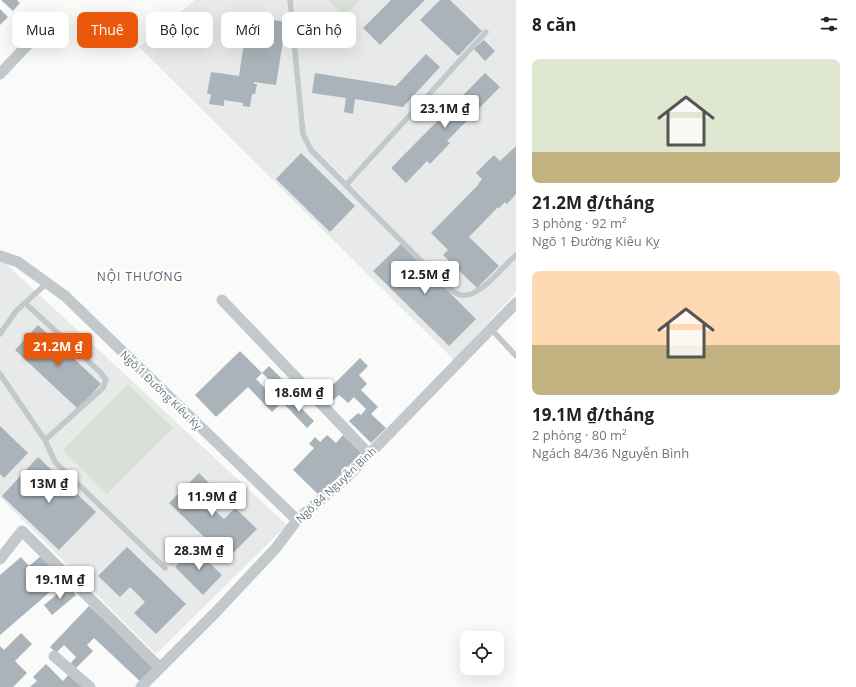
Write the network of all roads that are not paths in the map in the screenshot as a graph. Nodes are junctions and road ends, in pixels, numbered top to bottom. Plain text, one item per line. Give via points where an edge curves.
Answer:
1 (290, 0) edge
2 (486, 32) dead end
3 (25, 48) edge
4 (0, 74) edge
5 (346, 185) junction
6 (516, 255) edge
7 (0, 256) edge
8 (47, 283) junction
9 (222, 300) dead end
10 (25, 303) junction
11 (516, 303) edge
12 (491, 329) junction
13 (0, 334) edge
14 (516, 356) edge
15 (0, 374) edge
16 (45, 440) junction
17 (369, 454) junction
18 (297, 520) junction
19 (0, 559) edge
20 (165, 568) dead end
21 (54, 656) dead end
22 (160, 668) junction
23 (90, 687) edge
24 (141, 687) edge

1 - 5 lane via 304,138 311,150
2 - 5 lane
3 - 4 street
5 - 6 lane via 445,285 460,295 470,295 479,291
7 - 8 street, Ngõ 1 Đường Kiêu Kỵ via 18,262
8 - 10 lane
8 - 18 street, Ngõ 1 Đường Kiêu Kỵ via 65,296
9 - 17 street
10 - 13 lane via 7,322
10 - 16 lane via 106,380 103,388
11 - 12 street, Ngõ 84 Nguyễn Bình
12 - 14 lane
12 - 17 street, Ngõ 84 Nguyễn Bình
15 - 16 lane
16 - 20 lane via 55,462
17 - 18 street, Ngõ 84 Nguyễn Bình via 348,476
18 - 22 street, Ngõ 84 Nguyễn Bình via 271,553
19 - 22 street via 22,530
21 - 23 street
22 - 24 street, Ngõ 84 Nguyễn Bình

